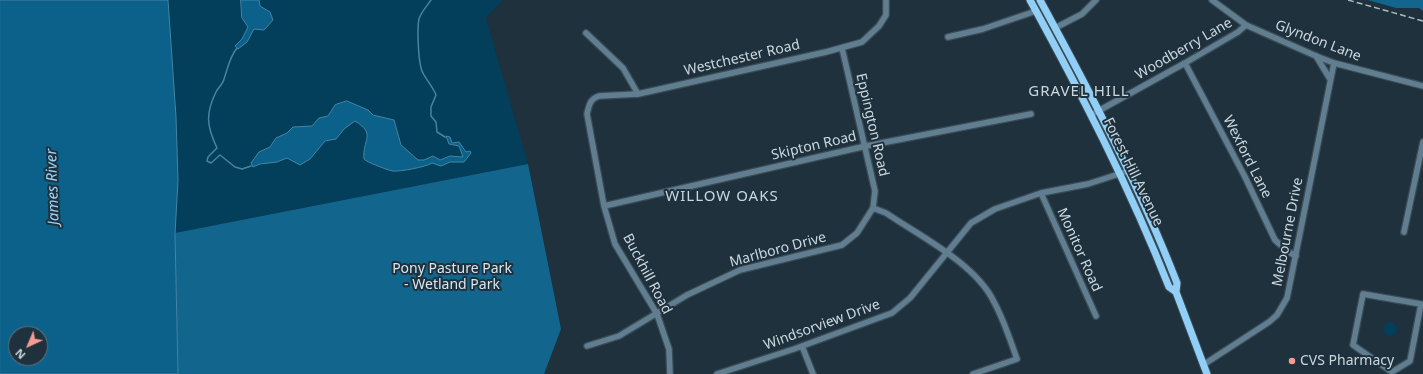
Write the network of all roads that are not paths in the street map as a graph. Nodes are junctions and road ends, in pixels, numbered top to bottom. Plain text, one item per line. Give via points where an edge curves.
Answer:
1 (886, 0) edge
2 (1030, 0) edge
3 (1040, 0) edge
4 (1096, 0) edge
5 (1212, 0) edge
6 (1036, 11) junction
7 (1246, 25) junction
8 (1055, 28) junction
9 (586, 33) dead end
10 (948, 37) dead end
11 (842, 48) junction
12 (1316, 56) junction
13 (1185, 63) junction
14 (1334, 63) junction
15 (1330, 80) junction
16 (1423, 86) edge
17 (638, 94) junction
18 (1098, 111) junction
19 (587, 114) joint
20 (1031, 114) dead end
21 (1091, 115) junction
22 (1423, 142) edge
23 (866, 146) junction
24 (1128, 171) junction
25 (1120, 174) junction
26 (1041, 193) junction
27 (604, 206) junction
28 (873, 208) junction
29 (1404, 232) dead end
30 (948, 253) junction
31 (1296, 256) junction
32 (1176, 292) junction
33 (657, 314) junction
34 (1096, 316) dead end
35 (587, 346) dead end
36 (802, 346) junction
37 (1203, 365) junction
38 (1391, 373) edge
39 (670, 374) edge
40 (717, 374) edge
41 (813, 374) edge
42 (973, 374) edge
43 (1207, 374) edge

1 - 11 street, Westchester Road via 886,15 873,33 862,42
2 - 6 main road, Forest Hill Avenue
3 - 8 main road, Forest Hill Avenue
4 - 8 street via 1082,14
5 - 7 street, Glyndon Lane
6 - 10 street via 998,25
6 - 21 main road, Forest Hill Avenue
7 - 12 street, Glyndon Lane
7 - 13 street, Woodberry Lane
8 - 18 main road, Forest Hill Avenue
9 - 17 street via 623,68
11 - 17 street, Westchester Road
11 - 23 street, Eppington Road
12 - 14 street, Glyndon Lane
12 - 15 street
13 - 18 street, Woodberry Lane
13 - 31 street, Wexford Lane via 1275,240
14 - 15 street, Melbourne Drive
14 - 16 street, Glyndon Lane
15 - 31 street, Melbourne Drive
17 - 19 street, Westchester Road via 594,98
18 - 21 street, Woodberry Lane
18 - 24 main road, Forest Hill Avenue
19 - 27 street, Buckhill Road
20 - 23 street, Skipton Road
21 - 25 main road, Forest Hill Avenue
22 - 29 street
23 - 27 street, Skipton Road
23 - 28 street, Eppington Road via 875,191
24 - 25 street, Windsorview Drive
24 - 32 main road, Forest Hill Avenue via 1164,249 1177,283
25 - 26 street, Windsorview Drive via 1088,184
25 - 32 main road, Forest Hill Avenue via 1141,216 1170,286
26 - 30 street, Windsorview Drive via 995,209 971,223
26 - 34 street, Monitor Road
27 - 33 street, Buckhill Road via 615,244
28 - 30 street via 886,213
28 - 33 street, Marlboro Drive via 857,233 842,245 740,270 687,295
30 - 36 street, Windsorview Drive via 910,298 892,312
30 - 42 street via 975,276 994,300 1017,359
31 - 37 street, Melbourne Drive via 1287,298 1277,315
32 - 37 main road, Forest Hill Avenue
33 - 35 street, Marlboro Drive via 618,336
33 - 39 street, Buckhill Road via 669,350
36 - 40 street, Windsorview Drive
36 - 41 street
37 - 43 main road, Forest Hill Avenue
38 - 38 street via 1410,361 1421,304 1363,294 1353,345

